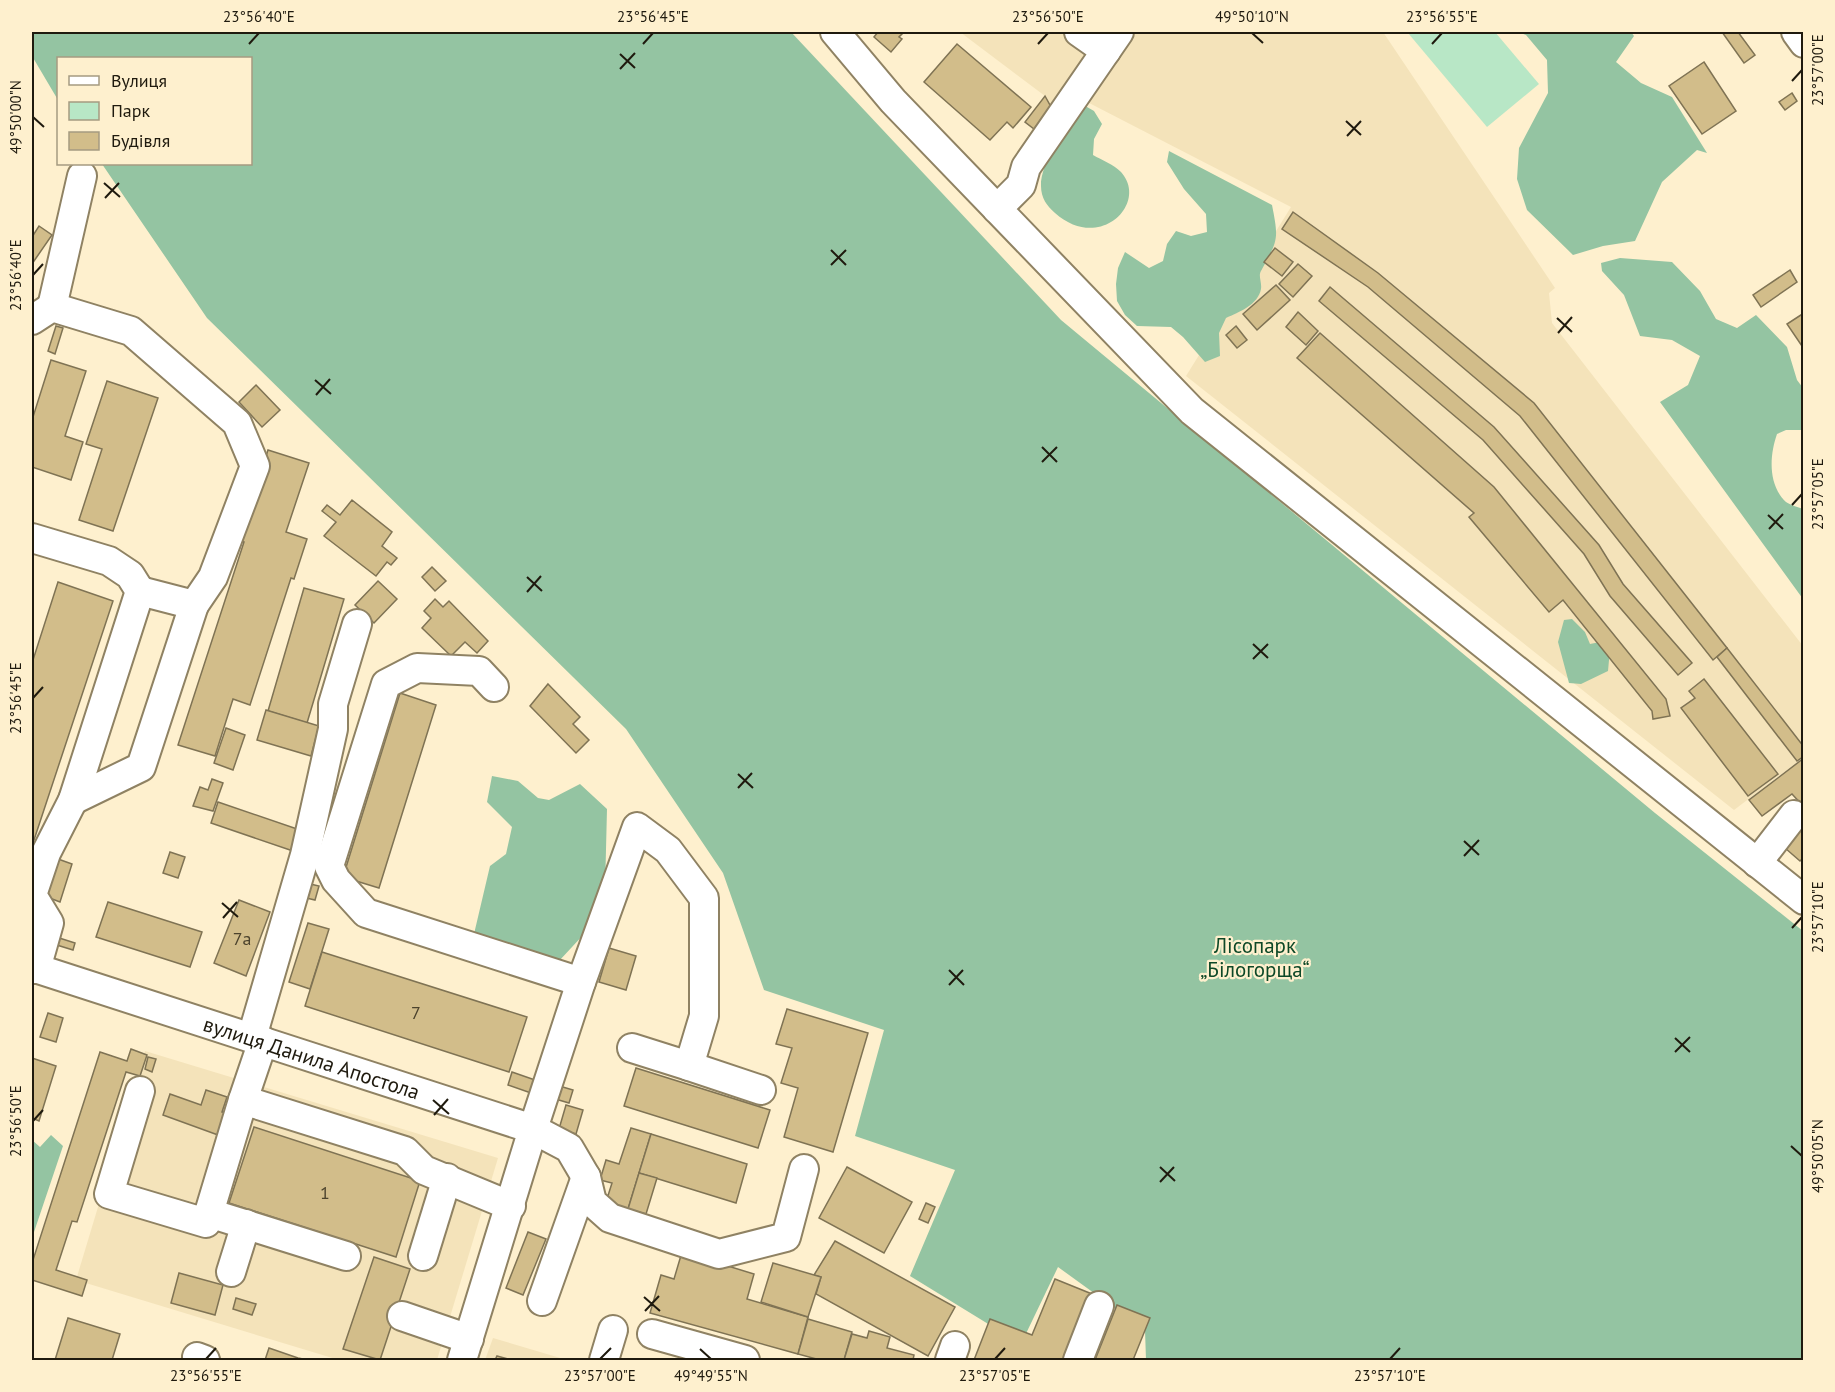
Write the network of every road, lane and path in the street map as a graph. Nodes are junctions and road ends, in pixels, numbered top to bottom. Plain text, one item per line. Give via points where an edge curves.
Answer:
1 (835, 32) edge
2 (1079, 32) edge
3 (1796, 32) edge
4 (1112, 41) edge
5 (1803, 43) edge
6 (82, 176) dead end
7 (997, 209) junction
8 (42, 313) edge
9 (32, 538) edge
10 (140, 591) junction
11 (194, 605) junction
12 (357, 624) dead end
13 (494, 687) dead end
14 (73, 800) junction
15 (1794, 816) dead end
16 (1757, 863) junction
17 (1803, 900) edge
18 (34, 968) edge
19 (582, 982) junction
20 (258, 1039) junction
21 (632, 1048) dead end
22 (689, 1066) junction
23 (761, 1090) dead end
24 (141, 1091) dead end
25 (243, 1100) junction
26 (533, 1130) junction
27 (804, 1169) dead end
28 (586, 1177) junction
29 (447, 1178) junction
30 (511, 1206) junction
31 (209, 1213) junction
32 (246, 1224) junction
33 (346, 1256) dead end
34 (423, 1256) dead end
35 (231, 1272) dead end
36 (542, 1301) dead end
37 (1099, 1306) dead end
38 (402, 1316) dead end
39 (613, 1330) dead end
40 (652, 1334) dead end
41 (466, 1350) edge
42 (604, 1360) edge
43 (745, 1360) edge
44 (1078, 1360) edge

1 - 7 street via 893,101
2 - 4 street
3 - 5 street
4 - 7 street via 1026,167 1021,185
6 - 8 street
7 - 16 street via 1192,411
8 - 11 street via 131,331 237,423 255,466 213,576
9 - 10 street via 109,561 130,575
10 - 11 street
10 - 14 street
11 - 14 street via 141,767
12 - 20 street via 333,704 333,729 305,855
13 - 19 street via 479,671 417,668 386,684 329,866 336,880 366,913
14 - 18 street via 46,853 32,895 48,923
15 - 16 street
16 - 17 street
18 - 20 street, вулиця Данила Апостола
19 - 22 street via 637,827 668,850 704,898 704,1016
19 - 26 street
20 - 25 street
20 - 26 street, вулиця Данила Апостола
21 - 22 street
22 - 23 street
24 - 31 street via 109,1194 206,1223
25 - 29 street via 405,1151 424,1170
25 - 31 street
26 - 28 street, вулиця Данила Апостола via 569,1148
26 - 30 street
27 - 28 street, вулиця Данила Апостола via 786,1237 719,1254 610,1218 592,1202
28 - 36 street
29 - 30 street
29 - 34 street
30 - 41 street
31 - 32 street
32 - 33 street
32 - 35 street
37 - 44 street
38 - 41 street
39 - 42 street
40 - 43 street

